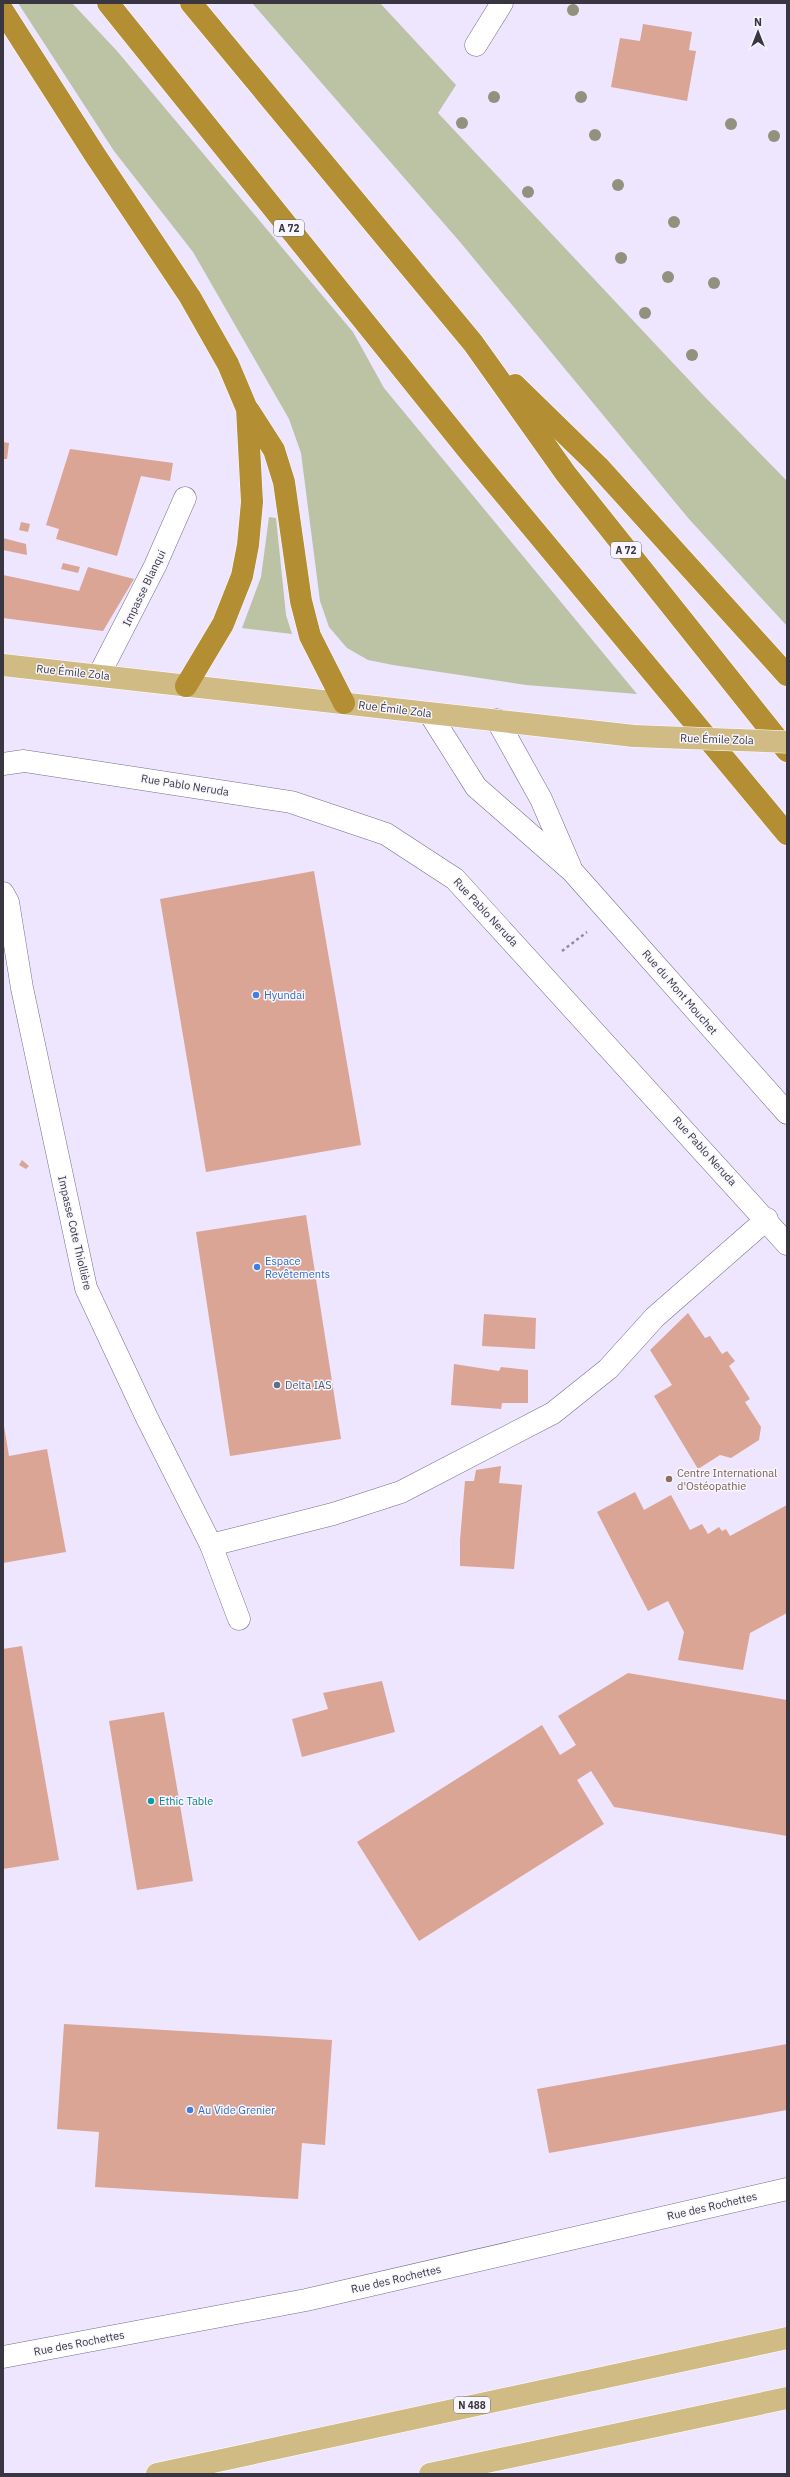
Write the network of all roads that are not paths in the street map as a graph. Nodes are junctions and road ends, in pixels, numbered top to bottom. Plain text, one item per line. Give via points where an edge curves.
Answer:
1 (108, 3) edge
2 (191, 3) edge
3 (502, 3) edge
4 (3, 11) edge
5 (476, 45) dead end
6 (473, 343) junction
7 (247, 408) junction
8 (185, 498) dead end
9 (3, 665) edge
10 (99, 675) junction
11 (787, 675) edge
12 (186, 686) junction
13 (344, 703) junction
14 (430, 714) junction
15 (497, 720) junction
16 (787, 742) edge
17 (787, 751) edge
18 (3, 764) edge
19 (787, 834) edge
20 (572, 871) junction
21 (3, 893) edge
22 (787, 1114) edge
23 (767, 1219) junction
24 (787, 1244) edge
25 (211, 1546) junction
26 (239, 1619) dead end
27 (787, 2188) edge
28 (787, 2338) edge
29 (3, 2357) edge
30 (787, 2398) edge
31 (157, 2474) edge
32 (430, 2474) edge

1 - 19 highway, A 72 via 466,448
2 - 6 highway, A 72
3 - 5 street
4 - 7 highway via 190,297 228,364
6 - 11 highway via 598,466
6 - 17 highway, A 72 via 566,474
7 - 12 highway via 252,502 242,576 222,624
7 - 13 highway via 274,450 285,489 301,601 310,636
8 - 10 street, Impasse Blanqui via 155,566
9 - 10 main road, Rue Émile Zola
10 - 12 main road, Rue Émile Zola
12 - 13 main road, Rue Émile Zola
13 - 14 main road, Rue Émile Zola
14 - 15 main road, Rue Émile Zola
14 - 20 street, Rue du Mont Mouchet via 476,787
15 - 16 main road, Rue Émile Zola, bridge via 634,736
15 - 20 street, Rue du Mont Mouchet via 541,799
18 - 23 street, Rue Pablo Neruda via 24,761 291,802 386,834 455,878
20 - 22 street, Rue du Mont Mouchet
21 - 25 street, Impasse Cote Thiollière via 8,902 22,988 86,1288
23 - 24 street, Rue Pablo Neruda
23 - 25 street via 655,1317 608,1369 553,1413 401,1492 333,1514
25 - 26 street, Impasse Cote Thiollière
27 - 29 street, Rue des Rochettes via 306,2300
28 - 31 main road, N 488
30 - 32 main road

